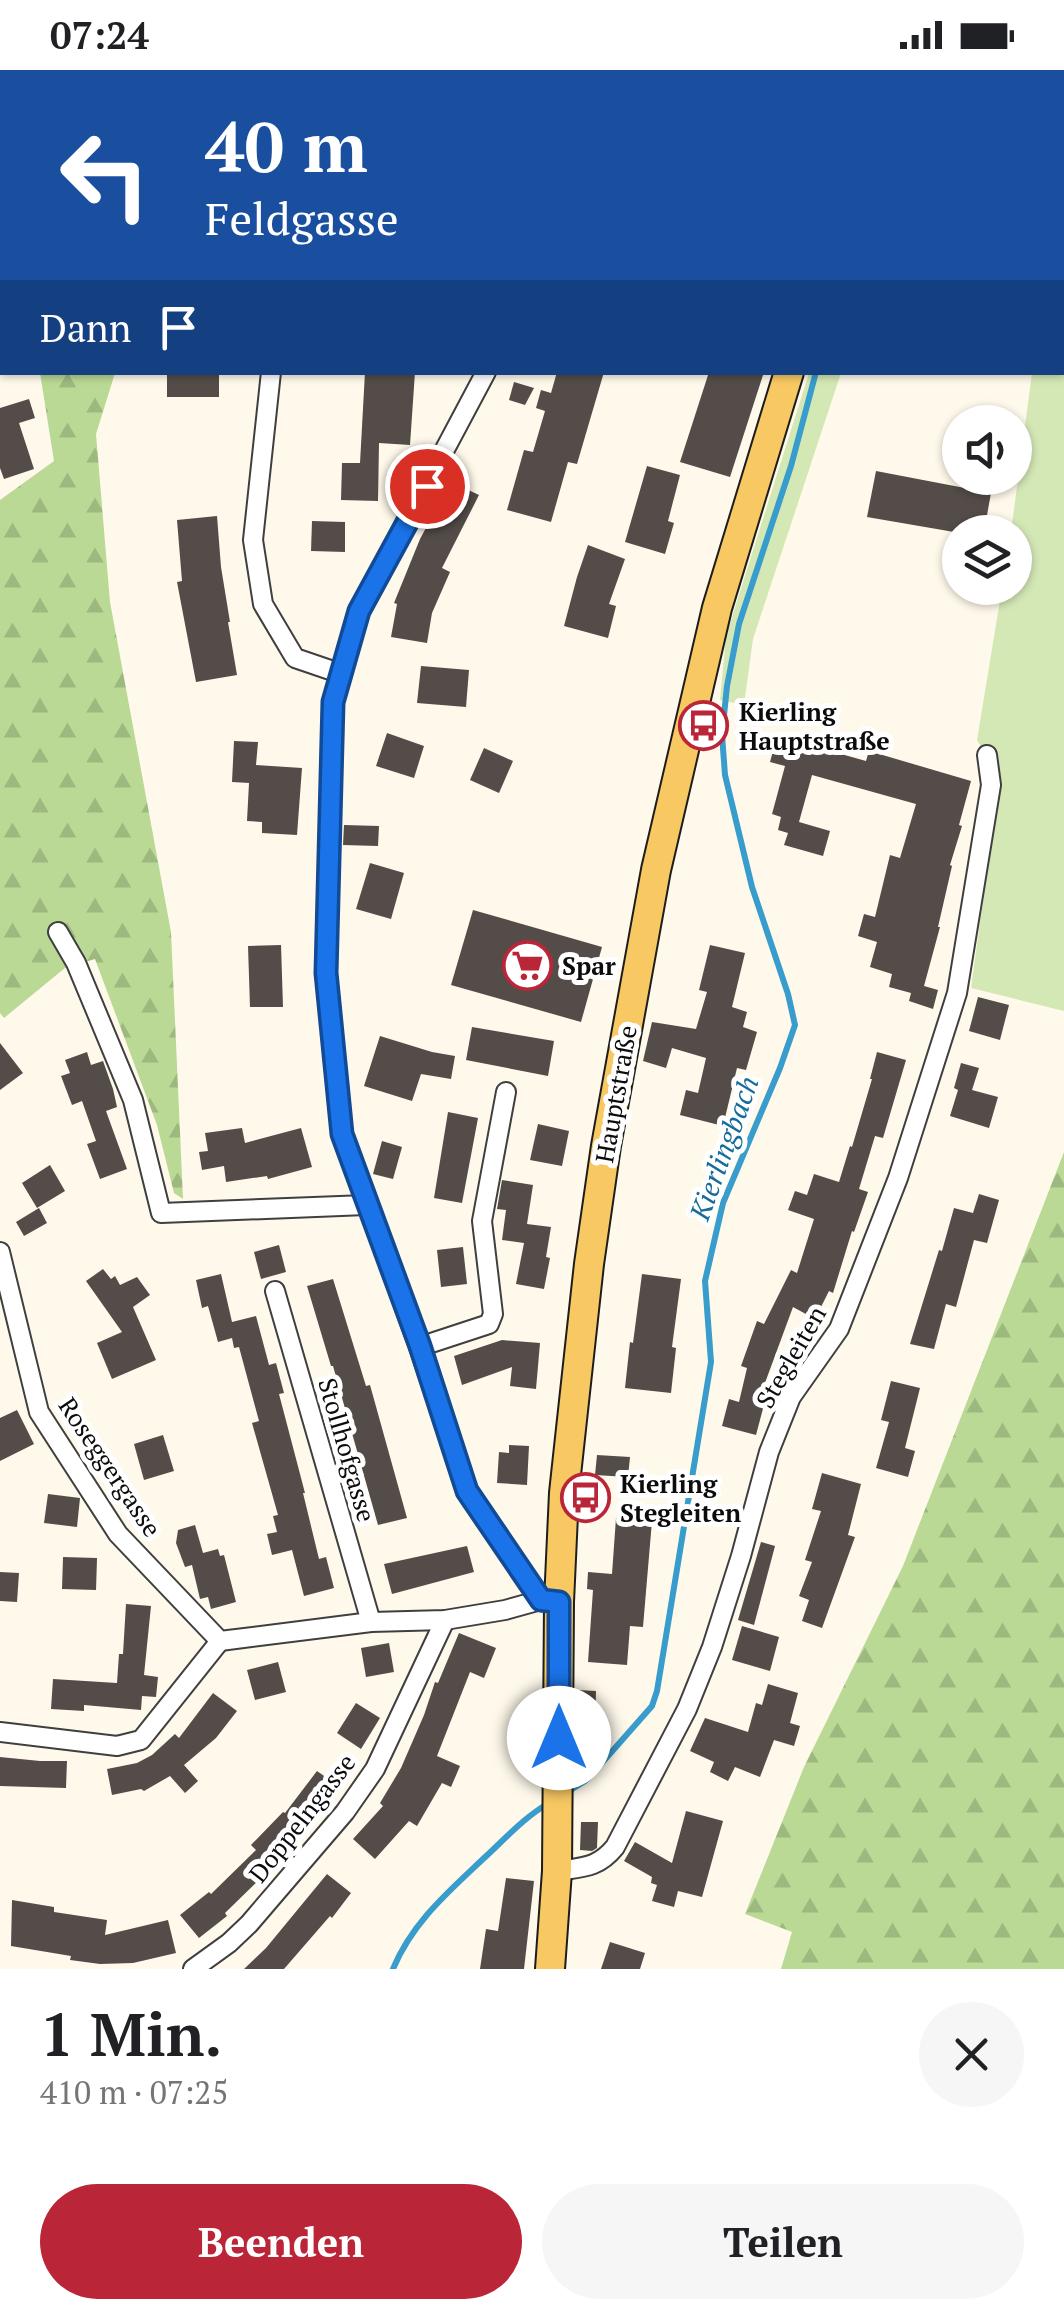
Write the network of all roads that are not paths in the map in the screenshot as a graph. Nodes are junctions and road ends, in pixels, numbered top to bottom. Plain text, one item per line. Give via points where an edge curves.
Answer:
1 (271, 375) edge
2 (484, 375) edge
3 (788, 375) edge
4 (340, 673) junction
5 (987, 755) dead end
6 (58, 932) dead end
7 (506, 1092) dead end
8 (366, 1205) junction
9 (0, 1252) edge
10 (275, 1291) dead end
11 (420, 1346) junction
12 (550, 1601) junction
13 (445, 1620) junction
14 (371, 1622) junction
15 (220, 1641) junction
16 (0, 1732) edge
17 (557, 1871) junction
18 (193, 1969) edge
19 (550, 1969) edge

1 - 4 street via 253,540 264,604 295,658
2 - 4 street via 359,611
3 - 12 main road, Hauptstraße via 717,608 656,870 606,1146
4 - 8 street via 333,702 326,973 342,1134
5 - 17 street, Stegleiten via 991,785 957,993 898,1178 839,1329 791,1397 769,1452 687,1709 615,1847 588,1867
6 - 8 street via 133,1100 161,1213
7 - 11 street via 482,1221 494,1314 490,1324
8 - 11 street
9 - 15 street, Roseggergasse via 38,1412 118,1534
10 - 14 street, Stollhofgasse
11 - 12 street via 467,1491
12 - 13 street
12 - 17 main road, Hauptstraße
13 - 14 street
13 - 18 street, Doppelngasse via 375,1769 345,1812 249,1924
14 - 15 street
15 - 16 street via 141,1740 117,1746
17 - 19 main road, Hauptstraße

